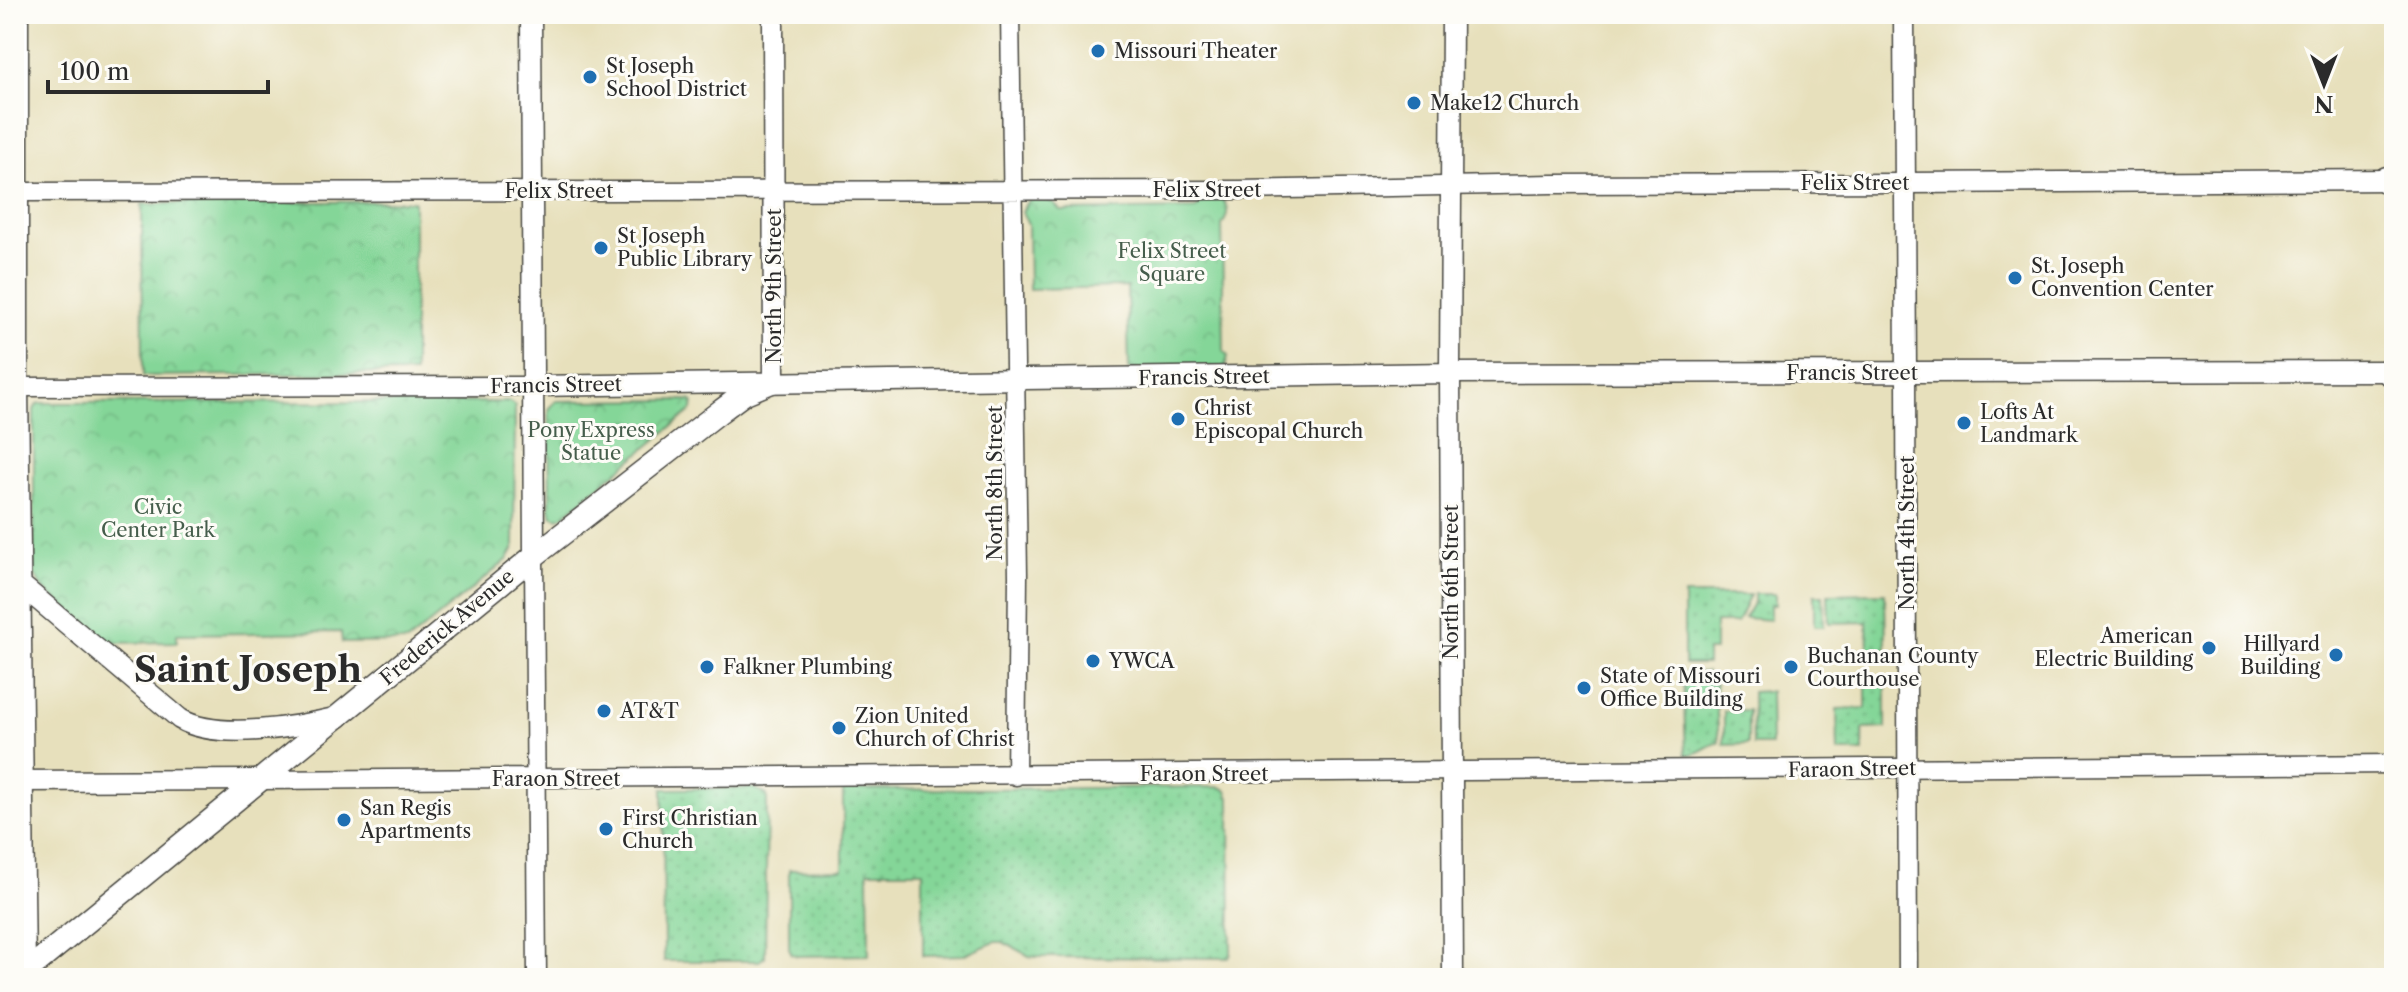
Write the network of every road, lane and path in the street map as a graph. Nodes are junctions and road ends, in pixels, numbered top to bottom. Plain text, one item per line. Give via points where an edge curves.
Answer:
1 (19, 14) edge
2 (531, 14) edge
3 (773, 14) edge
4 (1010, 14) edge
5 (1452, 14) edge
6 (1904, 14) edge
7 (2392, 181) edge
8 (1904, 183) junction
9 (1450, 186) junction
10 (1013, 190) junction
11 (532, 191) junction
12 (775, 191) junction
13 (19, 192) junction
14 (2392, 370) edge
15 (1450, 373) junction
16 (1906, 373) junction
17 (1016, 378) junction
18 (774, 381) junction
19 (533, 386) junction
20 (16, 387) edge
21 (534, 556) junction
22 (17, 585) edge
23 (339, 717) junction
24 (2394, 764) edge
25 (1908, 769) junction
26 (1451, 772) junction
27 (1016, 776) junction
28 (535, 779) junction
29 (261, 780) junction
30 (19, 781) edge
31 (22, 975) edge
32 (537, 978) edge
33 (1453, 978) edge
34 (1908, 978) edge

1 - 13 street
2 - 11 main road
3 - 12 main road, North 9th Street
4 - 10 street, North 8th Street
5 - 9 main road, North 6th Street
6 - 8 main road, North 4th Street
7 - 8 main road, Felix Street
8 - 9 street, Felix Street
8 - 16 main road, North 4th Street
9 - 10 street, Felix Street
9 - 15 main road, North 6th Street
10 - 12 street, Felix Street
10 - 17 street, North 8th Street
11 - 12 street, Felix Street
11 - 13 street, Felix Street
11 - 19 main road
12 - 18 main road, North 9th Street
13 - 20 street
14 - 16 main road, Francis Street
15 - 16 main road, Francis Street
15 - 17 main road, Francis Street
15 - 26 main road, North 6th Street
16 - 25 street, North 4th Street
17 - 18 main road, Francis Street
17 - 27 street, North 8th Street
18 - 19 main road, Francis Street
18 - 21 main road, Frederick Avenue via 745,393
19 - 20 street, Francis Street
19 - 21 main road
20 - 22 street
21 - 23 main road, Frederick Avenue
21 - 28 street
22 - 23 main road via 195,727 282,729
22 - 30 street
23 - 29 main road, Frederick Avenue
24 - 25 street, Faraon Street
25 - 26 street, Faraon Street
25 - 34 street, North 4th Street
26 - 27 street, Faraon Street
26 - 33 main road, North 6th Street
27 - 28 street, Faraon Street
28 - 29 street, Faraon Street
28 - 32 street
29 - 30 main road, Faraon Street
29 - 31 main road, Frederick Avenue
30 - 31 street

